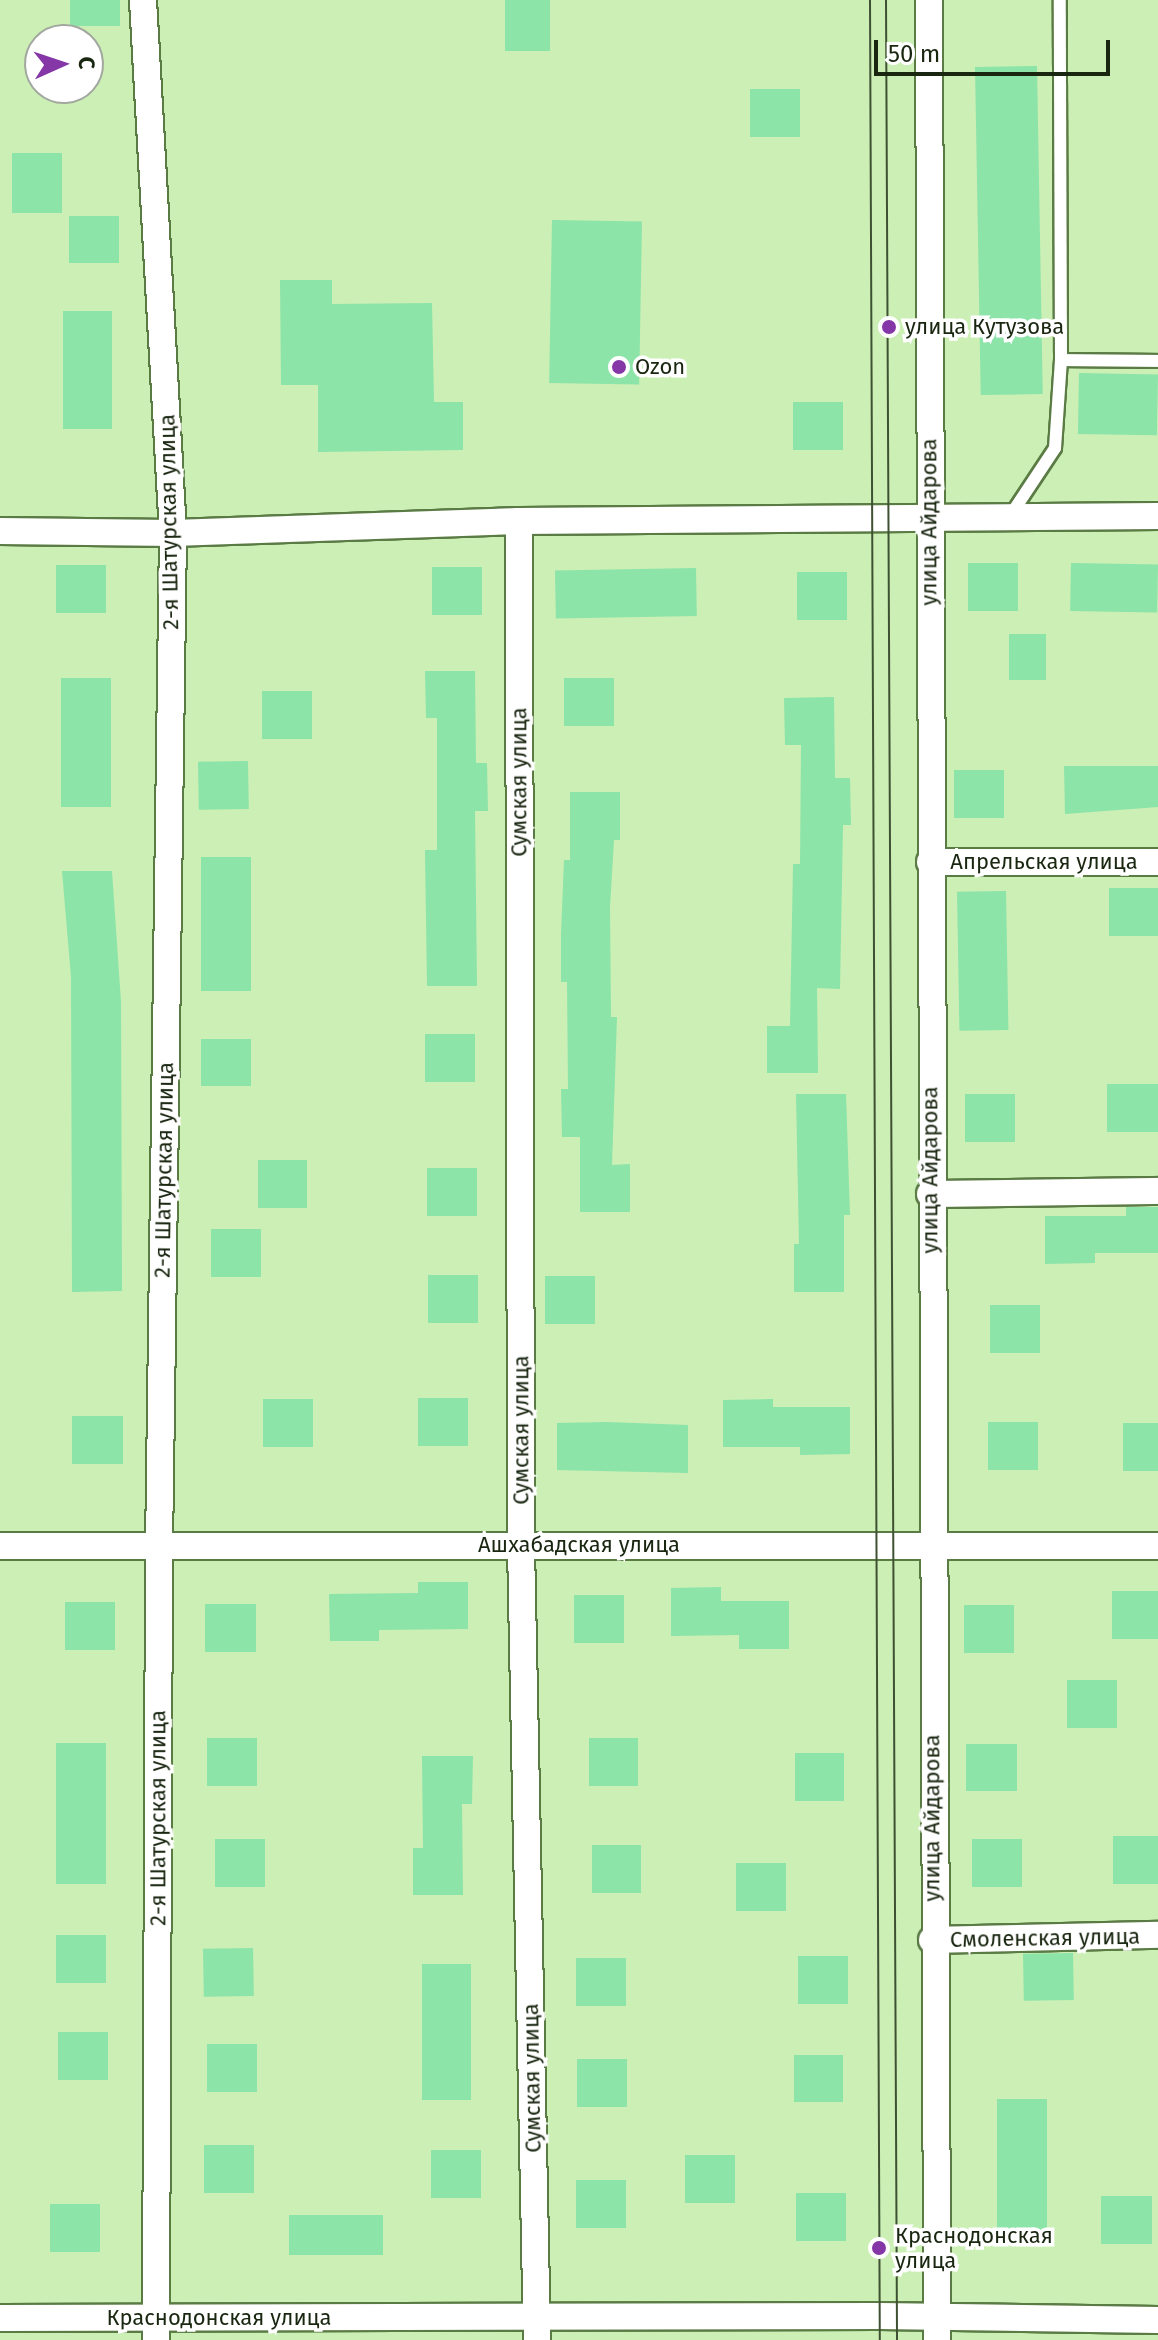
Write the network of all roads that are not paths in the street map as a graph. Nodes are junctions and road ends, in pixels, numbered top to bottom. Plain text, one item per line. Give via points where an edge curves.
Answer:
1 (143, 0) edge
2 (929, 0) edge
3 (1060, 0) edge
4 (1061, 360) junction
5 (1158, 361) edge
6 (1012, 513) junction
7 (1158, 516) edge
8 (928, 517) junction
9 (519, 521) junction
10 (0, 531) edge
11 (173, 533) junction
12 (930, 862) junction
13 (1158, 862) edge
14 (1158, 1191) edge
15 (930, 1194) junction
16 (521, 1545) junction
17 (0, 1546) edge
18 (159, 1546) junction
19 (931, 1546) junction
20 (1158, 1546) edge
21 (1158, 1935) edge
22 (932, 1940) junction
23 (0, 2318) edge
24 (1158, 2320) edge
25 (155, 2329) edge
26 (937, 2329) edge
27 (538, 2330) edge

1 - 11 street, 2-я Шатурская улица
2 - 8 street, улица Айдарова
3 - 4 lane
4 - 5 lane
4 - 6 lane via 1055,448
6 - 7 street
6 - 8 street
8 - 9 street
8 - 12 street, улица Айдарова
9 - 11 street
9 - 16 street, Сумская улица
10 - 11 street
11 - 18 street, 2-я Шатурская улица
12 - 13 street, Апрельская улица
12 - 15 street, улица Айдарова
14 - 15 street
15 - 19 street, улица Айдарова
16 - 18 street, Ашхабадская улица
16 - 19 street, Ашхабадская улица
16 - 27 street, Сумская улица
17 - 18 street, Ашхабадская улица
18 - 25 street, 2-я Шатурская улица
19 - 20 street, Ашхабадская улица
19 - 22 street, улица Айдарова
21 - 22 street, Смоленская улица
22 - 26 street, улица Айдарова
23 - 25 street, Краснодонская улица
24 - 26 street, Краснодонская улица
25 - 27 street, Краснодонская улица
26 - 27 street, Краснодонская улица

